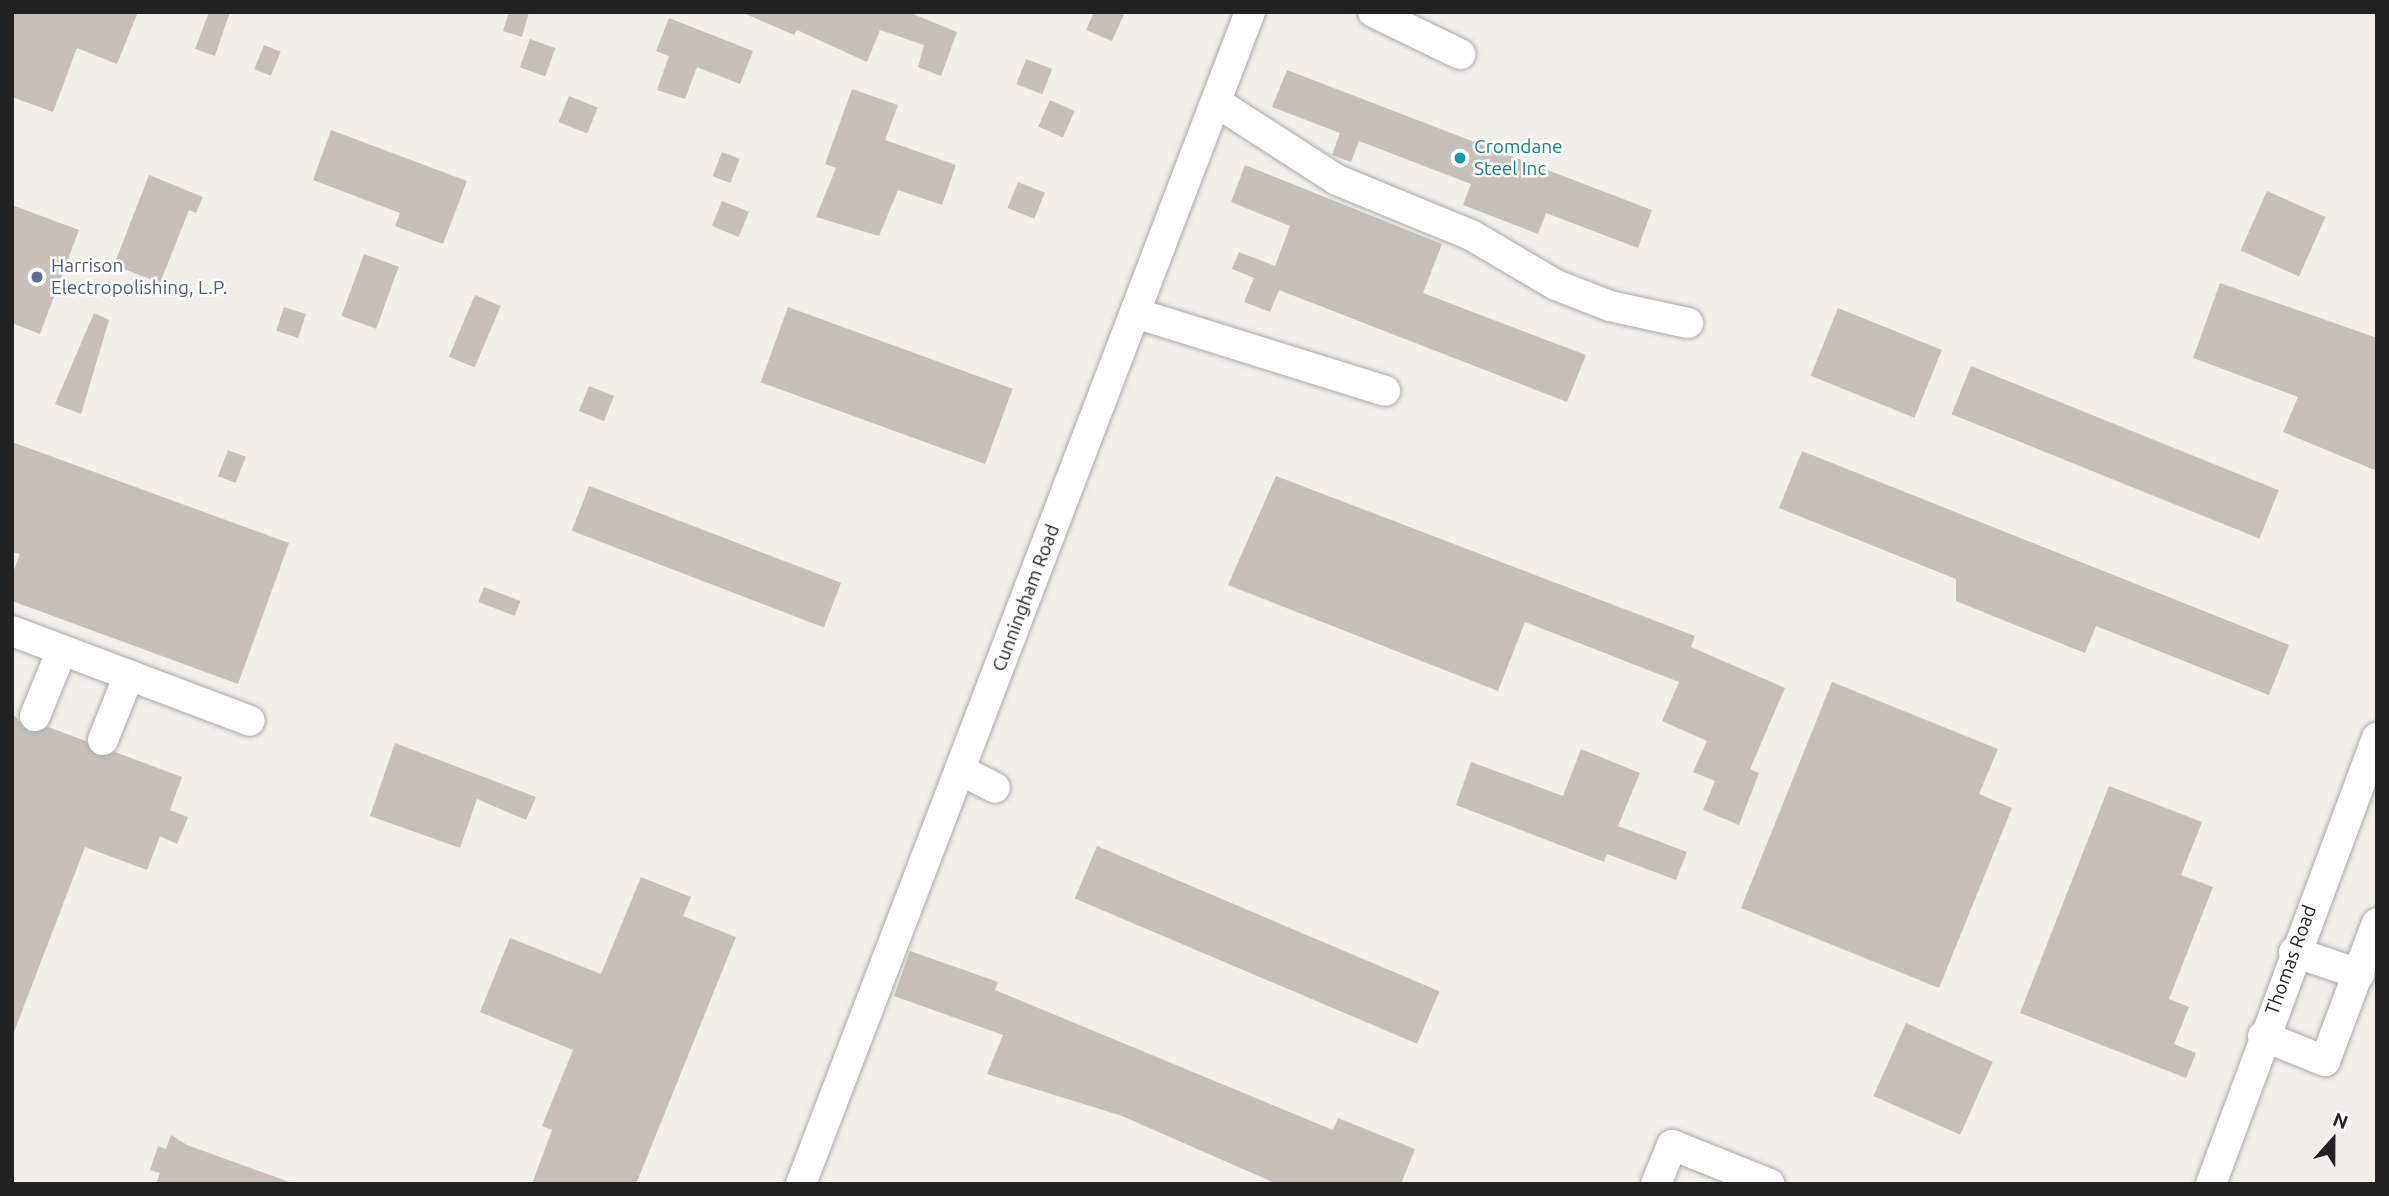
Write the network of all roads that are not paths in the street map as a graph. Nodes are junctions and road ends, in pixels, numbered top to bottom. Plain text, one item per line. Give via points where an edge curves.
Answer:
1 (1250, 12) edge
2 (1373, 12) edge
3 (1460, 54) dead end
4 (1216, 102) junction
5 (1135, 313) junction
6 (1688, 323) dead end
7 (1385, 391) dead end
8 (12, 631) edge
9 (62, 650) junction
10 (129, 675) junction
11 (35, 716) dead end
12 (250, 721) dead end
13 (2377, 738) edge
14 (103, 740) dead end
15 (960, 770) junction
16 (2368, 783) edge
17 (995, 788) dead end
18 (2377, 923) edge
19 (2294, 951) junction
20 (2359, 974) junction
21 (2263, 1036) junction
22 (801, 1184) edge
23 (1656, 1184) edge
24 (1770, 1184) edge
25 (2211, 1184) edge

1 - 4 street, Cunningham Road
2 - 3 street
4 - 5 street, Cunningham Road
4 - 6 street via 1337,180 1471,235 1556,285 1610,306
5 - 7 street
5 - 15 street, Cunningham Road
8 - 9 street
9 - 10 street
9 - 11 street
10 - 12 street
10 - 14 street
13 - 16 street, Thomas Road
15 - 17 street
15 - 22 street, Cunningham Road
16 - 19 street, Thomas Road
18 - 20 street
19 - 20 street
19 - 21 street, Thomas Road
20 - 21 street via 2325,1061
21 - 25 street, Thomas Road
23 - 24 street via 1672,1145

